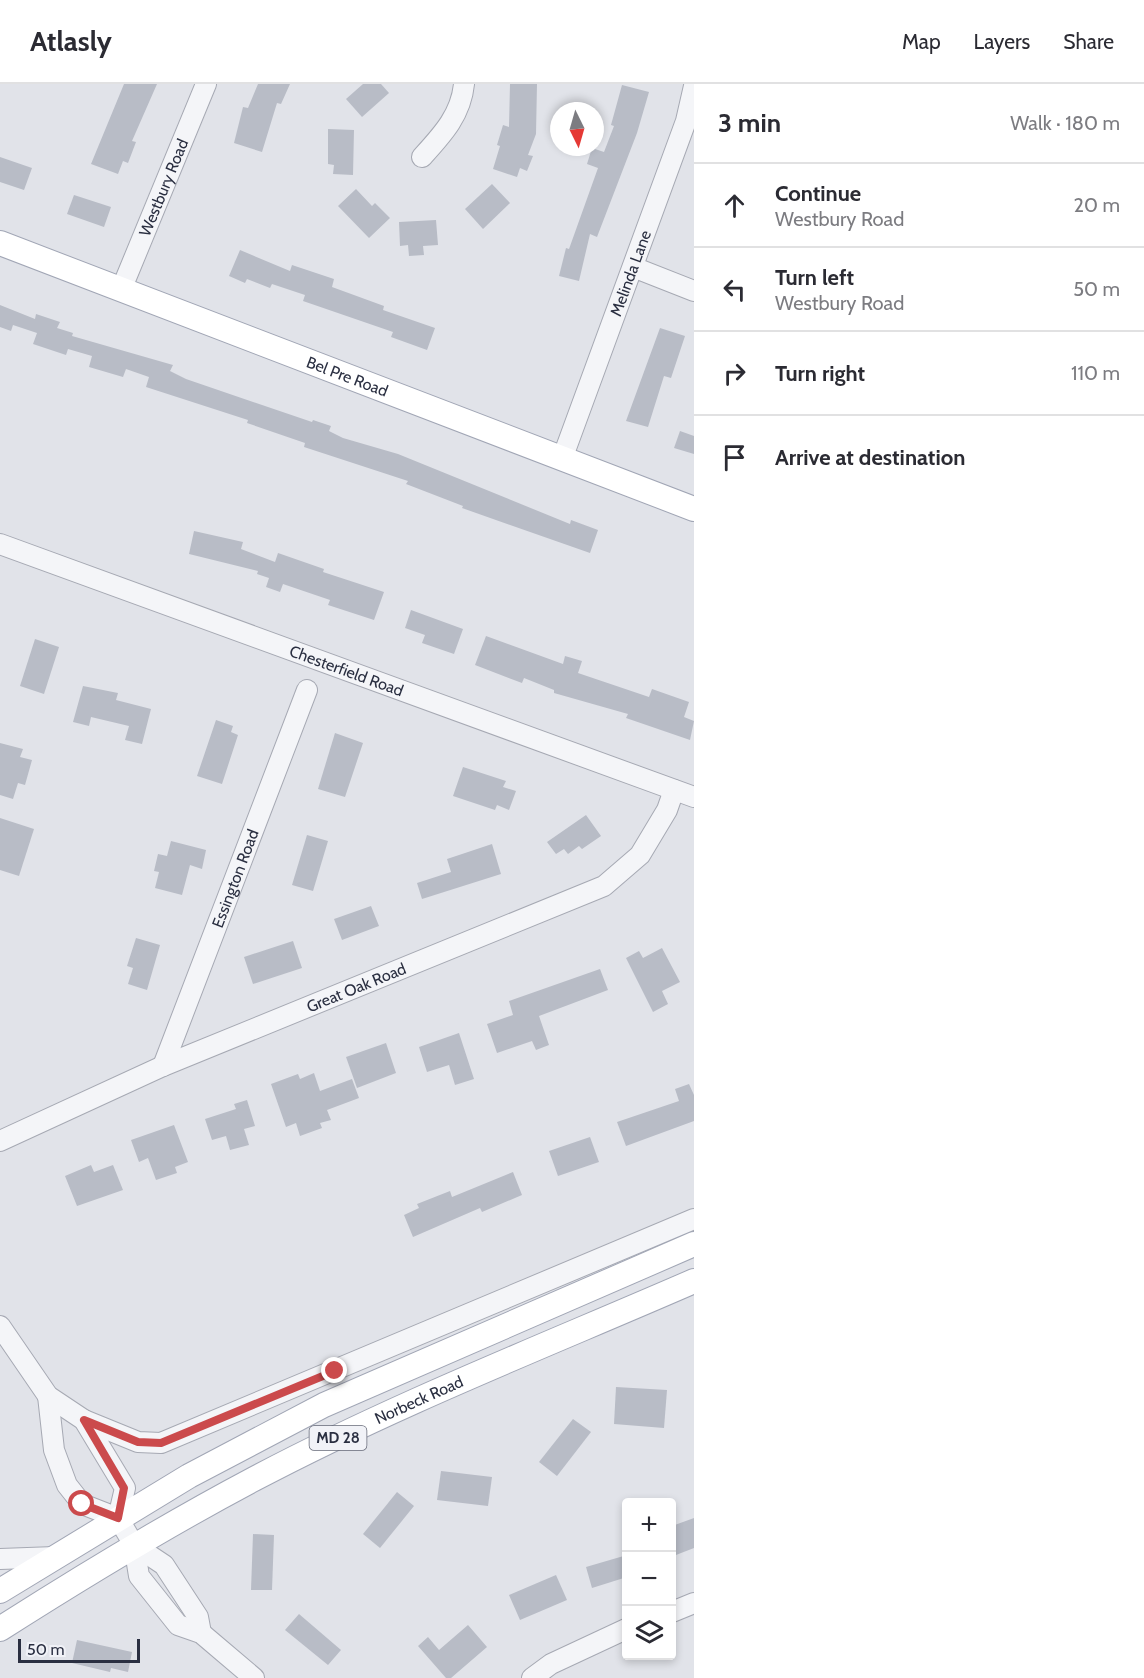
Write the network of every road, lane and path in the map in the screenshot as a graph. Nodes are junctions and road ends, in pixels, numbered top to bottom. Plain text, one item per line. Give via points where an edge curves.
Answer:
1 (206, 84) edge
2 (464, 84) edge
3 (694, 86) edge
4 (422, 157) dead end
5 (0, 243) edge
6 (633, 267) junction
7 (122, 290) junction
8 (694, 291) edge
9 (562, 459) junction
10 (694, 509) edge
11 (0, 544) edge
12 (307, 690) dead end
13 (674, 790) junction
14 (694, 797) edge
15 (163, 1066) junction
16 (0, 1141) edge
17 (694, 1219) edge
18 (694, 1244) edge
19 (694, 1281) edge
20 (0, 1326) edge
21 (48, 1396) junction
22 (84, 1420) junction
23 (118, 1518) junction
24 (134, 1545) junction
25 (55, 1557) junction
26 (0, 1559) edge
27 (0, 1591) edge
28 (694, 1603) edge
29 (676, 1610) edge
30 (0, 1629) edge
31 (622, 1631) edge
32 (201, 1634) junction
33 (254, 1678) edge
34 (532, 1678) edge

1 - 7 street, Westbury Road
2 - 4 street via 463,100 449,128
3 - 6 street, Melinda Lane via 686,121
5 - 7 main road, Bel Pre Road
6 - 8 street
6 - 9 street, Melinda Lane
7 - 9 main road, Bel Pre Road
9 - 10 main road, Bel Pre Road
11 - 13 street, Chesterfield Road
12 - 15 street, Essington Road
13 - 14 street, Chesterfield Road
13 - 15 street, Great Oak Road via 667,810 640,855 604,886
15 - 16 street, Great Oak Road
17 - 22 street via 161,1443 138,1442
18 - 23 main road, Norbeck Road / MD 28 via 324,1405
19 - 24 main road, Norbeck Road / MD 28 via 416,1400 255,1478
20 - 21 street
21 - 22 street
21 - 23 street via 54,1450 67,1485 82,1504
22 - 23 street via 124,1488
23 - 24 street
23 - 25 main road, Norbeck Road / MD 28
24 - 30 main road, Norbeck Road / MD 28
24 - 32 street via 164,1565 198,1617
24 - 32 street via 139,1576 178,1625
25 - 26 street
25 - 27 main road, Norbeck Road / MD 28
28 - 29 street
31 - 34 street via 551,1664
32 - 33 street

